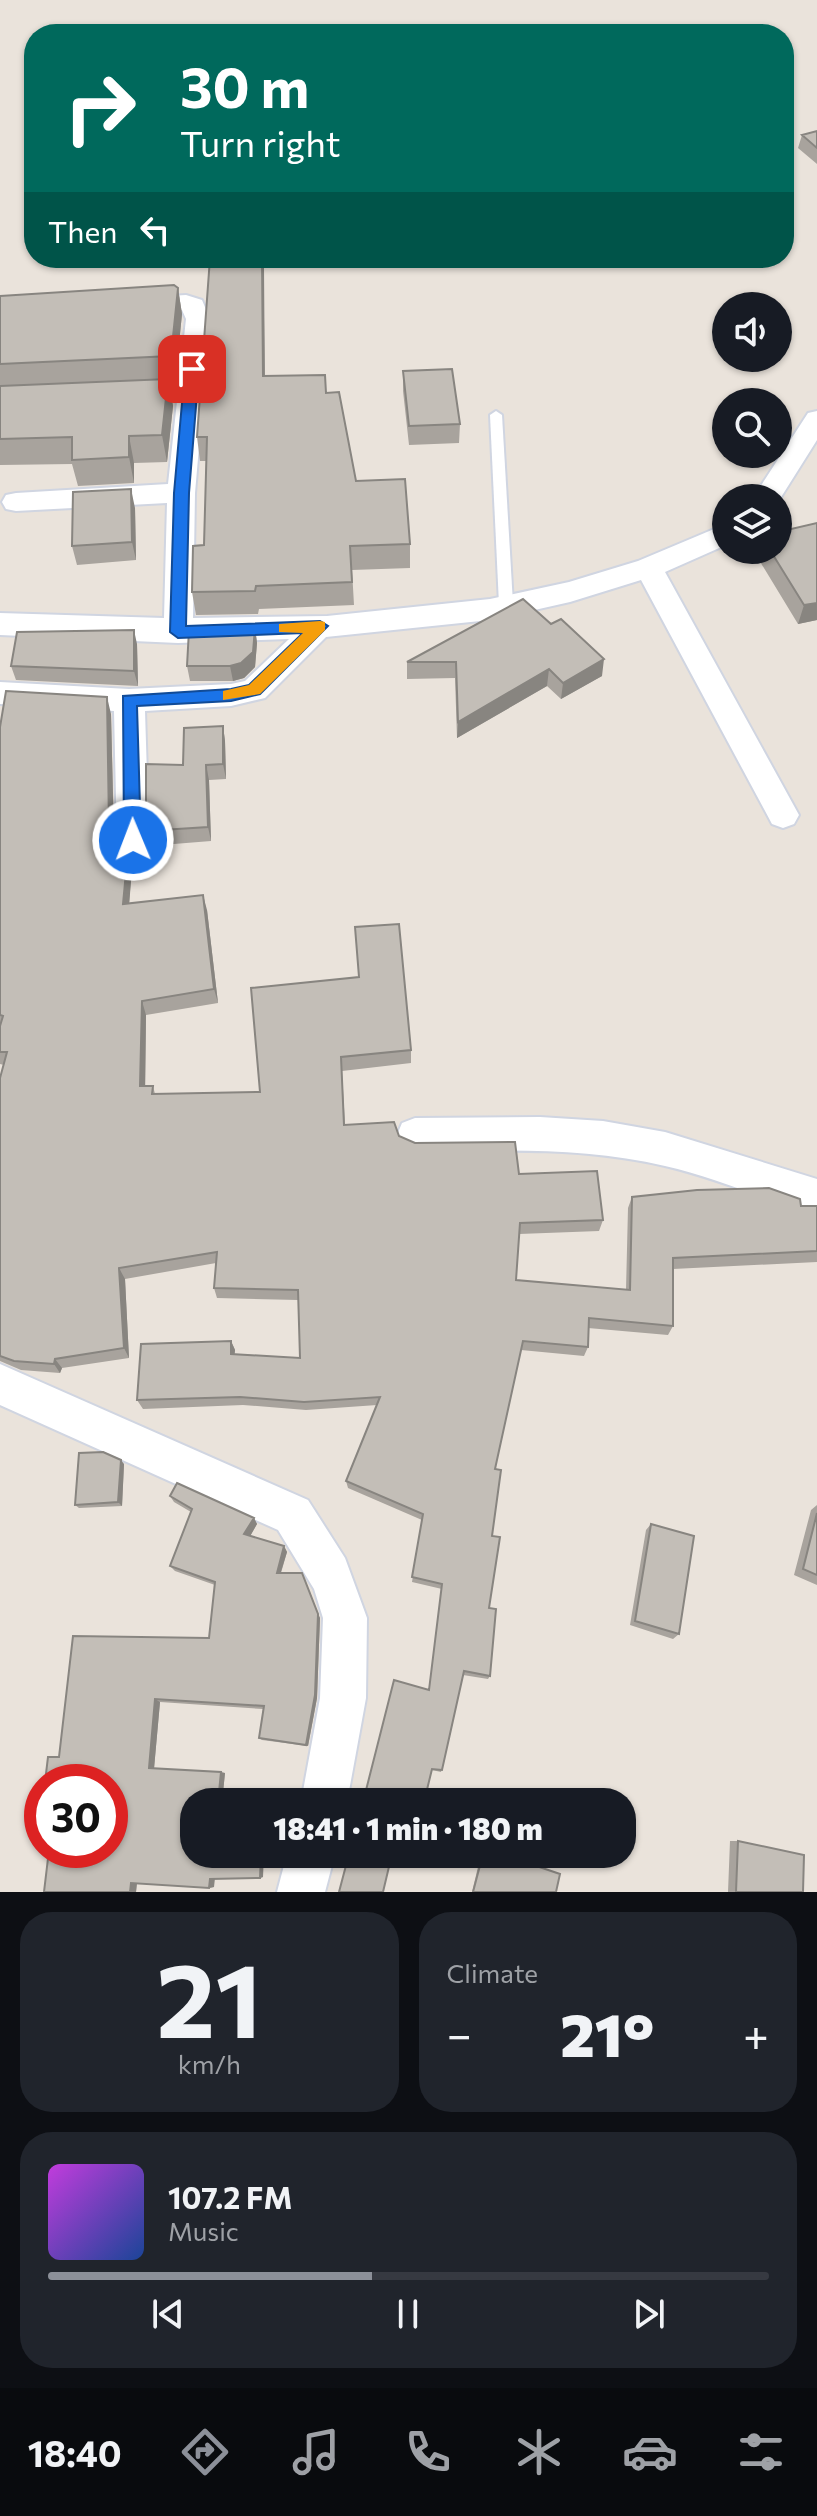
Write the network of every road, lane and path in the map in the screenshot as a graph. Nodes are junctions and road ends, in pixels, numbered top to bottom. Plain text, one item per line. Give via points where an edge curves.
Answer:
1 (103, 307) edge
2 (189, 394) junction
3 (157, 395) edge
4 (496, 415) dead end
5 (816, 423) edge
6 (776, 484) edge
7 (181, 493) junction
8 (16, 502) dead end
9 (712, 540) edge
10 (648, 568) junction
11 (506, 604) junction
12 (0, 624) edge
13 (320, 626) junction
14 (178, 632) junction
15 (0, 693) edge
16 (129, 700) junction
17 (783, 815) dead end
18 (133, 840) dead end
19 (415, 1135) dead end
20 (817, 1197) edge
21 (0, 1384) edge
22 (326, 1788) edge
23 (307, 1868) edge
24 (301, 1892) edge

1 - 2 street via 176,301 193,305 198,319
2 - 3 street
2 - 7 street
4 - 11 lane
5 - 6 street
7 - 8 street
7 - 14 street
9 - 10 street
10 - 11 street
10 - 17 street
11 - 13 street via 400,622
12 - 14 street
13 - 14 street
13 - 16 street via 254,690
15 - 16 street
16 - 18 street
19 - 20 street via 543,1132 602,1137 666,1149
21 - 22 street via 293,1515 340,1597 346,1643
23 - 24 street

